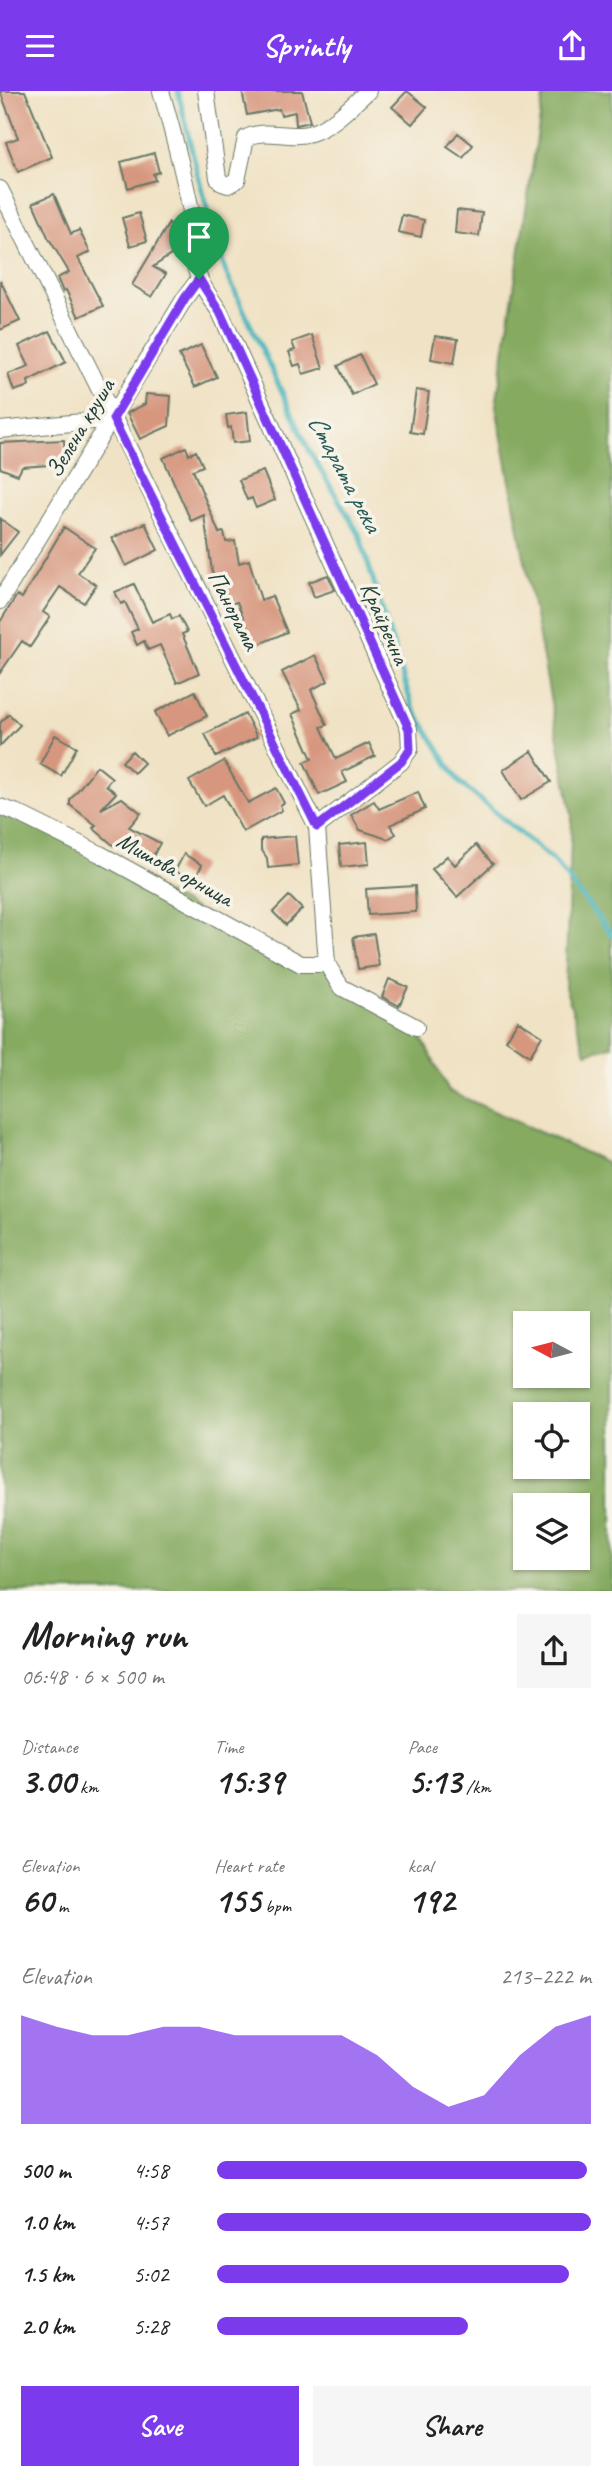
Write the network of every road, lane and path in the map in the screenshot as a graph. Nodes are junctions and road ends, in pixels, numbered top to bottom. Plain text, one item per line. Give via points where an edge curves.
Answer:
1 (161, 91) edge
2 (206, 91) edge
3 (368, 91) edge
4 (0, 189) edge
5 (199, 279) junction
6 (113, 419) junction
7 (0, 430) edge
8 (0, 601) edge
9 (0, 807) edge
10 (317, 827) junction
11 (327, 964) junction
12 (416, 1027) dead end

1 - 5 street, Крайречна via 192,217 192,255
2 - 3 street via 218,178 225,185 237,180 246,138 256,133 309,134 332,122
4 - 6 street, Панорама
5 - 6 street, Зелена круша
5 - 10 street, Крайречна via 220,312 409,729 410,749 401,762
6 - 7 street
6 - 8 street, Зелена круша
6 - 10 street, Панорама
9 - 11 street, Мишова орница via 100,854 301,964
10 - 11 street, Панорама
11 - 12 street via 341,987

